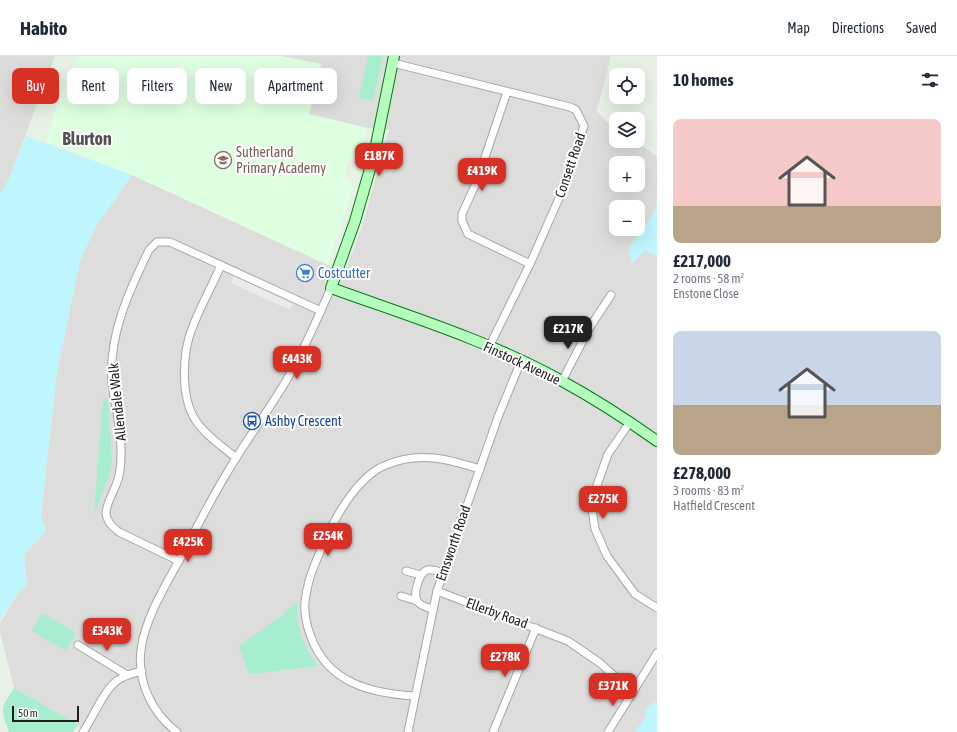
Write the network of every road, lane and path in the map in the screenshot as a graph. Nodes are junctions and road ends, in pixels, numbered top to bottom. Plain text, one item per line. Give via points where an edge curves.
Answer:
1 (394, 60) edge
2 (507, 92) junction
3 (530, 264) junction
4 (220, 265) junction
5 (331, 288) junction
6 (611, 295) dead end
7 (321, 311) junction
8 (489, 347) junction
9 (521, 361) junction
10 (562, 380) junction
11 (630, 422) junction
12 (657, 441) edge
13 (236, 458) junction
14 (480, 470) junction
15 (179, 561) junction
16 (406, 571) dead end
17 (443, 572) junction
18 (421, 575) junction
19 (437, 590) junction
20 (401, 596) dead end
21 (418, 601) junction
22 (657, 608) edge
23 (432, 609) junction
24 (536, 628) junction
25 (78, 645) dead end
26 (657, 653) edge
27 (142, 671) junction
28 (127, 675) junction
29 (633, 693) junction
30 (414, 696) junction
31 (83, 732) edge
32 (178, 732) edge
33 (408, 732) edge
34 (493, 732) edge
35 (608, 732) edge

1 - 2 street, Consett Road
1 - 5 street via 374,155 355,221
2 - 3 street via 477,180 462,214 462,221 468,234
2 - 3 street, Consett Road via 570,107 576,110 584,126 564,187
3 - 8 street, Consett Road
4 - 7 street, Allendale Walk
4 - 13 street via 192,328 186,360 186,395 196,421 210,437
4 - 15 street, Allendale Walk via 170,242 157,242 152,246 120,317 112,356 112,384 120,426 121,455 117,484 105,510 106,518 111,527 119,532
5 - 7 street
5 - 8 street, Finstock Avenue
6 - 10 street via 590,327
7 - 13 street via 289,376
8 - 9 street, Finstock Avenue
9 - 10 street, Finstock Avenue
9 - 14 street, Emsworth Road
10 - 11 street, Finstock Avenue
11 - 12 street, Finstock Avenue
11 - 22 street via 608,454 591,502 592,509 595,529 607,556 635,594
13 - 15 street
14 - 17 street, Emsworth Road
14 - 30 street via 441,458 407,459 384,465 348,497 334,520 309,579 305,597 307,627 318,652 330,668 338,676 357,685 391,694
15 - 27 street via 144,634 141,650
16 - 18 street
17 - 18 street via 432,570
17 - 19 street, Emsworth Road
18 - 21 street via 415,595
19 - 23 street, Emsworth Road
19 - 24 street, Ellerby Road
20 - 21 street
21 - 23 street
23 - 30 street, Emsworth Road
24 - 29 street, Ellerby Road via 568,641 600,663
24 - 34 street
25 - 28 street
26 - 29 street
27 - 28 street
27 - 32 street via 144,687 152,705
28 - 31 street via 117,680 108,691
29 - 35 street
30 - 33 street, Emsworth Road

